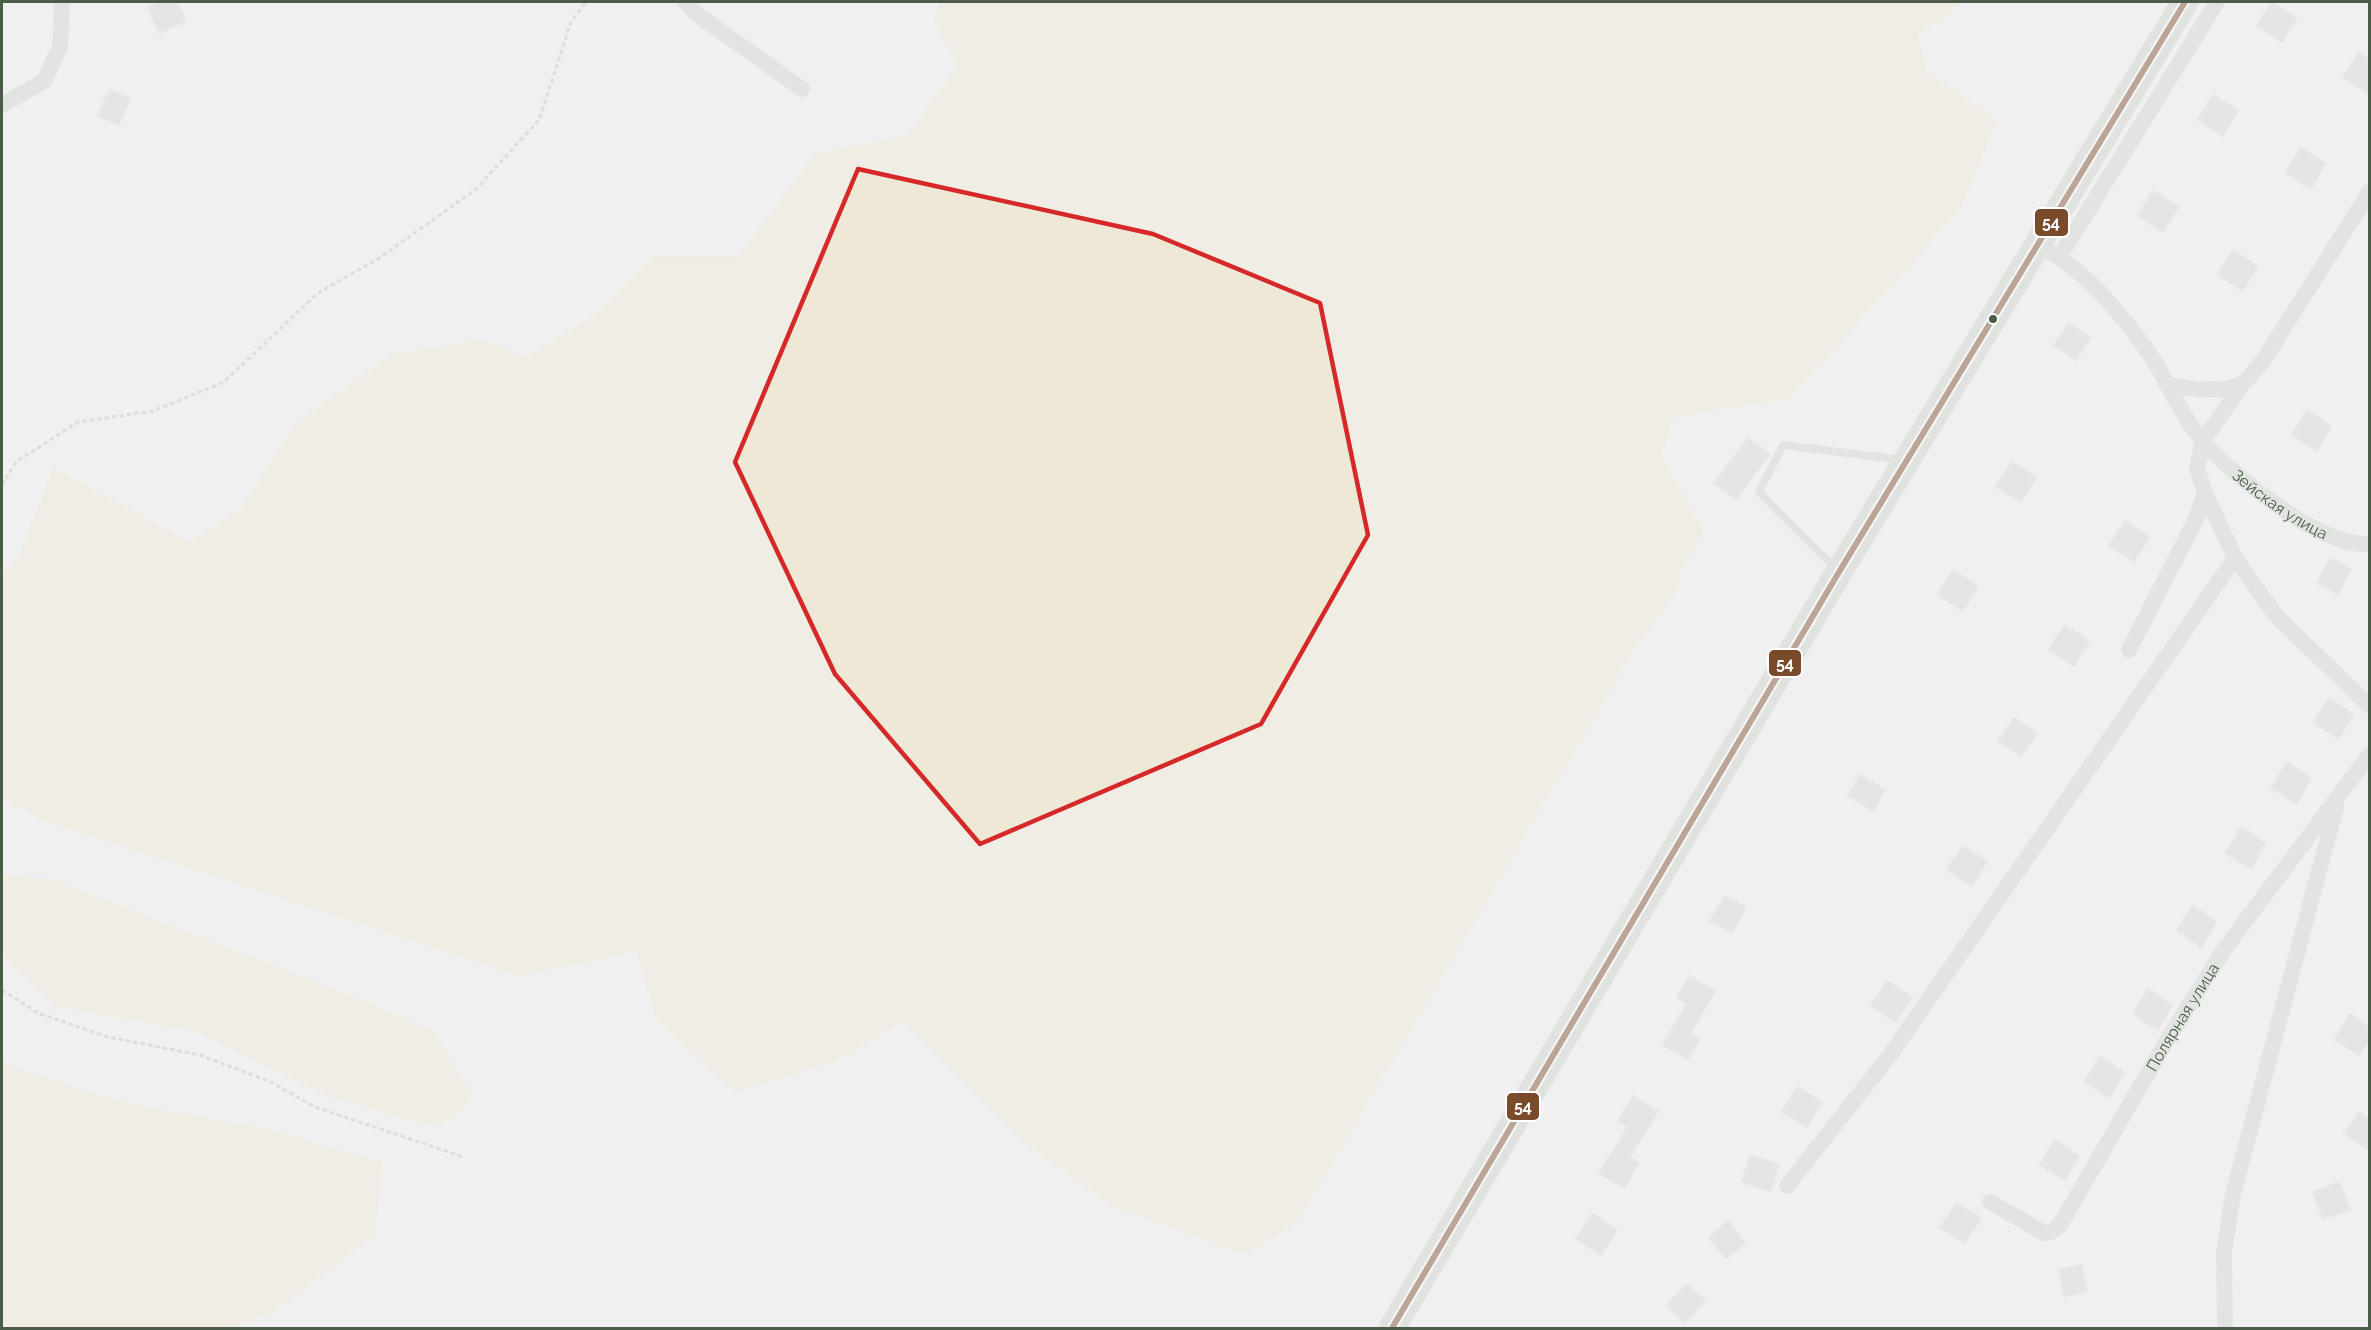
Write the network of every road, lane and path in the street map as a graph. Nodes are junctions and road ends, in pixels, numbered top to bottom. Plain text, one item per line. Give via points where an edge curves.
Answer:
1 (62, 2) edge
2 (585, 2) edge
3 (685, 2) edge
4 (2185, 2) edge
5 (2217, 2) edge
6 (801, 89) dead end
7 (2, 105) edge
8 (2107, 132) junction
9 (2132, 143) junction
10 (2370, 191) edge
11 (2049, 251) junction
12 (2243, 383) junction
13 (2166, 384) junction
14 (2203, 441) junction
15 (1909, 460) junction
16 (2, 485) edge
17 (2205, 493) junction
18 (2370, 544) edge
19 (2235, 558) junction
20 (1839, 572) junction
21 (2129, 650) dead end
22 (2370, 706) edge
23 (2370, 754) edge
24 (2338, 799) junction
25 (2, 990) edge
26 (464, 1157) dead end
27 (1787, 1186) dead end
28 (1990, 1202) dead end
29 (1392, 1329) edge
30 (2225, 1329) edge

1 - 7 street via 60,47 44,81
2 - 16 path via 571,22 539,120 475,190 378,259 318,293 224,382 153,411 78,422 16,462
3 - 6 street
4 - 8 main road
5 - 9 street
8 - 9 street
8 - 11 main road
9 - 11 street
10 - 12 street via 2263,361
11 - 13 street, Зейская улица via 2110,302 2154,361
11 - 15 main road
12 - 13 street via 2210,389
12 - 14 street
13 - 14 street, Зейская улица
14 - 17 street via 2198,468
14 - 18 street, Зейская улица via 2258,491 2317,532 2358,545
15 - 20 main road
15 - 20 lane via 1783,445 1759,492
17 - 19 street
17 - 21 street via 2196,519
19 - 22 street via 2277,617
19 - 27 street via 1890,1055
20 - 29 main road
23 - 24 street, Полярная улица
24 - 28 street, Полярная улица via 2223,951 2060,1225 2044,1233
24 - 30 street via 2234,1194 2224,1252
25 - 26 path via 48,1016 108,1037 200,1056 271,1082 315,1107

